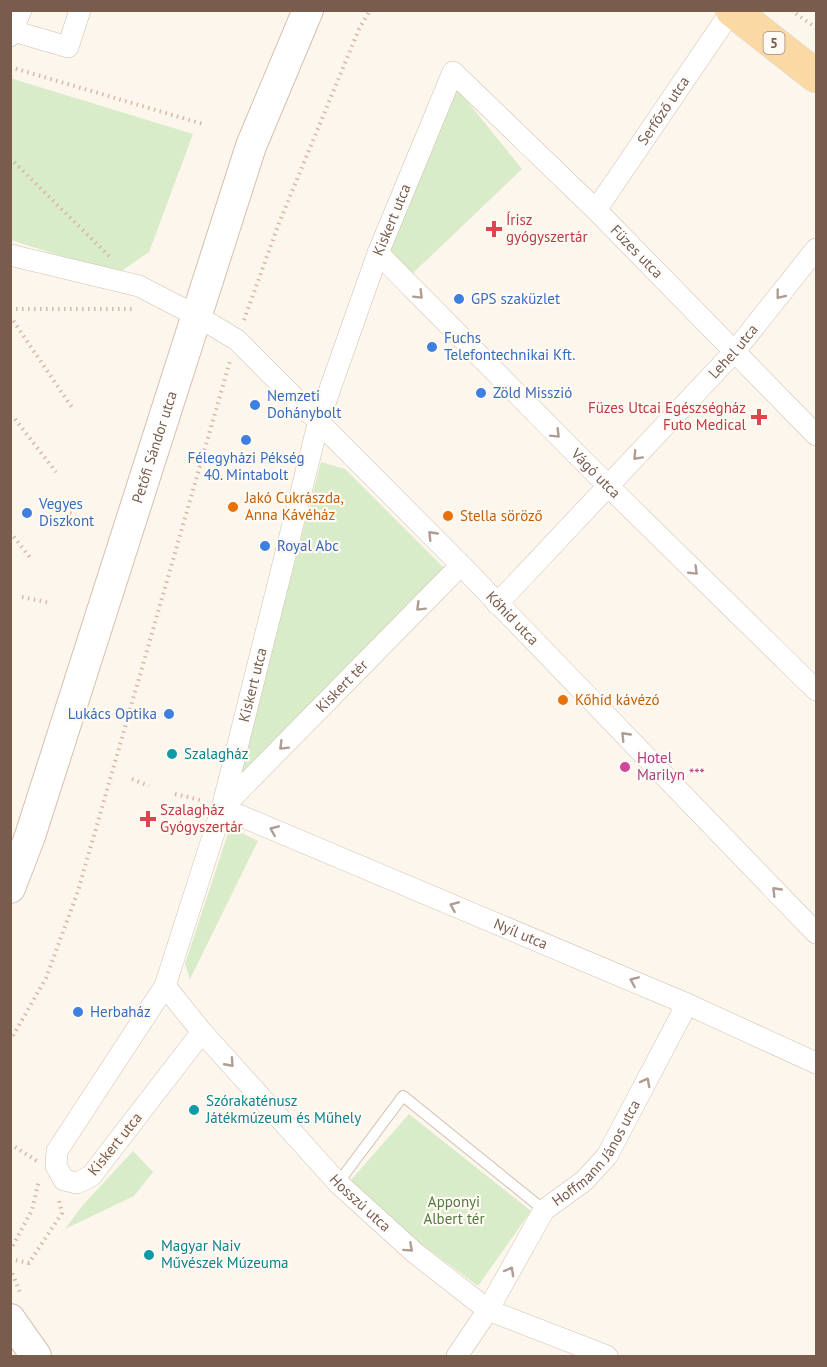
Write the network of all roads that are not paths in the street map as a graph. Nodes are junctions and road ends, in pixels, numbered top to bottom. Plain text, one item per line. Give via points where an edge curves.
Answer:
1 (21, 10) edge
2 (80, 10) edge
3 (308, 10) edge
4 (732, 11) edge
5 (12, 34) edge
6 (453, 72) joint
7 (816, 76) edge
8 (596, 210) junction
9 (816, 249) edge
10 (378, 253) junction
11 (10, 255) edge
12 (197, 316) junction
13 (735, 351) junction
14 (319, 420) junction
15 (816, 435) edge
16 (608, 486) junction
17 (461, 565) junction
18 (497, 604) junction
19 (816, 690) edge
20 (216, 805) junction
21 (10, 888) edge
22 (816, 933) edge
23 (165, 986) junction
24 (687, 1004) junction
25 (202, 1032) junction
26 (816, 1063) edge
27 (338, 1183) junction
28 (544, 1210) junction
29 (16, 1308) edge
30 (488, 1310) junction
31 (36, 1356) edge
32 (457, 1356) edge
33 (607, 1356) edge

1 - 5 street
2 - 5 street via 68,47
3 - 12 street, Petőfi Sándor utca via 251,146
4 - 7 main road, 5
4 - 8 street, Serfőző utca
6 - 8 street, Füzes utca
6 - 10 street, Kiskert utca
8 - 13 street, Füzes utca
9 -> 13 street, Lehel utca
10 - 14 street, Kiskert utca
10 -> 16 street, Vágó utca
11 - 12 street, Kőhíd utca via 139,286
12 - 14 street, Kőhíd utca via 237,340
12 - 21 street, Petőfi Sándor utca
13 - 15 street, Füzes utca
13 -> 16 street, Lehel utca
17 -> 14 street, Kőhíd utca
14 - 20 street, Kiskert utca
16 - 18 street, Lehel utca
16 -> 19 street, Vágó utca
17 - 18 street, Kőhíd utca
17 -> 20 street, Kiskert tér
22 -> 18 street, Kőhíd utca
20 - 23 street, Kiskert utca
24 -> 20 street, Nyíl utca
23 - 25 street, Hosszú utca
23 - 25 street, Kiskert utca via 57,1151 56,1166 64,1180 77,1183 91,1176
24 - 26 street, Nyíl utca
28 -> 24 street, Hoffmann János utca via 584,1181 607,1156
25 -> 27 street, Hosszú utca
27 - 28 lane via 403,1096
27 -> 30 street, Hosszú utca via 415,1253
30 -> 28 street, Hoffmann János utca
29 - 31 street
30 - 32 street, Hoffmann János utca
30 - 33 street, Hosszú utca

